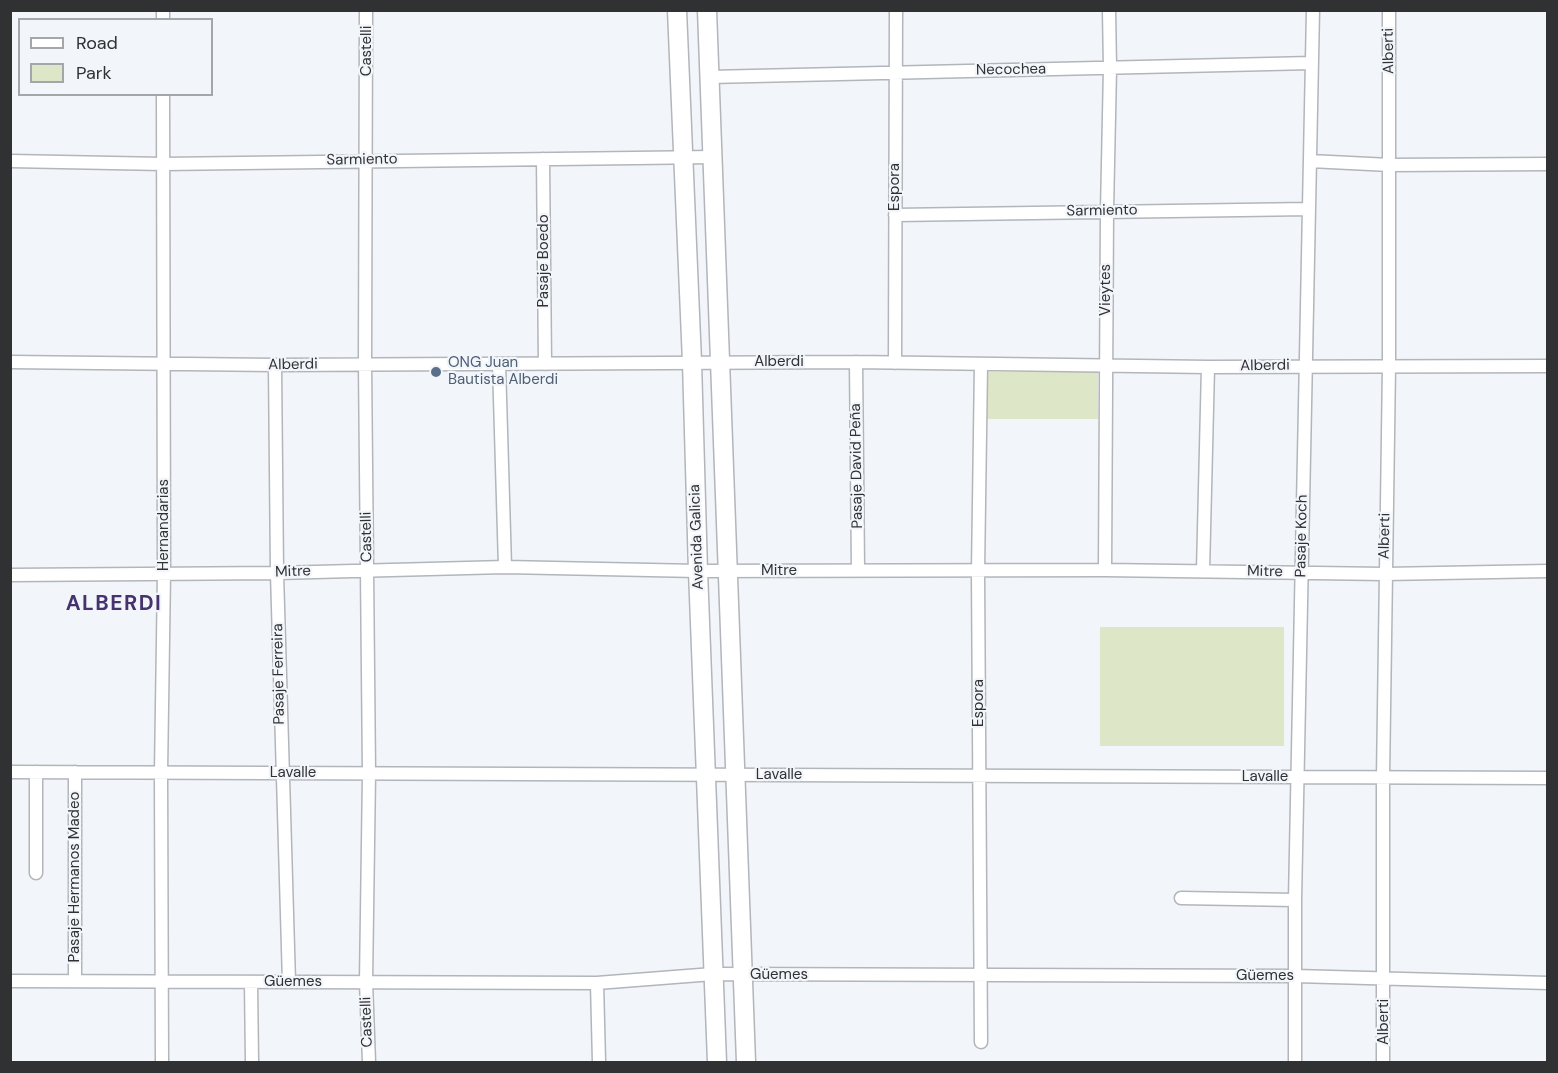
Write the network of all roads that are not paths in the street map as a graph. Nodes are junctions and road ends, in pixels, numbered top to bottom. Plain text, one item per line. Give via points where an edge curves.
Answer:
1 (366, 10) edge
2 (677, 10) edge
3 (707, 10) edge
4 (896, 10) edge
5 (1108, 10) edge
6 (1313, 10) edge
7 (1389, 10) edge
8 (1312, 63) junction
9 (1110, 68) junction
10 (896, 73) junction
11 (710, 77) junction
12 (163, 96) edge
13 (684, 157) junction
14 (713, 157) junction
15 (543, 159) junction
16 (367, 160) junction
17 (10, 161) edge
18 (1310, 161) junction
19 (162, 164) junction
20 (1548, 164) edge
21 (1390, 165) junction
22 (1309, 209) junction
23 (1107, 211) junction
24 (895, 215) junction
25 (10, 362) edge
26 (692, 362) junction
27 (720, 362) junction
28 (856, 362) junction
29 (164, 363) junction
30 (365, 363) junction
31 (895, 363) junction
32 (499, 364) junction
33 (545, 364) junction
34 (981, 364) junction
35 (1105, 364) junction
36 (275, 365) junction
37 (1304, 366) junction
38 (1389, 366) junction
39 (1548, 366) edge
40 (1208, 367) junction
41 (505, 567) junction
42 (368, 569) junction
43 (858, 570) junction
44 (1105, 570) junction
45 (698, 571) junction
46 (728, 571) junction
47 (1203, 571) junction
48 (1548, 571) edge
49 (978, 572) junction
50 (164, 573) junction
51 (277, 573) junction
52 (1301, 573) junction
53 (1385, 574) junction
54 (10, 575) edge
55 (10, 772) edge
56 (36, 772) junction
57 (75, 772) junction
58 (161, 773) junction
59 (281, 773) junction
60 (369, 774) junction
61 (705, 775) junction
62 (736, 775) junction
63 (979, 776) junction
64 (1297, 778) junction
65 (1383, 778) junction
66 (1548, 778) edge
67 (36, 873) dead end
68 (1181, 898) dead end
69 (1295, 900) junction
70 (713, 975) junction
71 (743, 975) junction
72 (980, 976) junction
73 (1295, 976) junction
74 (1384, 979) junction
75 (10, 981) edge
76 (75, 981) junction
77 (161, 982) junction
78 (251, 982) junction
79 (289, 982) junction
80 (366, 982) junction
81 (597, 983) junction
82 (1548, 983) edge
83 (981, 1042) dead end
84 (162, 1062) edge
85 (252, 1062) edge
86 (369, 1062) edge
87 (599, 1062) edge
88 (717, 1062) edge
89 (746, 1062) edge
90 (1295, 1062) edge
91 (1383, 1062) edge

1 - 16 street, Castelli
2 - 13 main road, Avenida Galicia
3 - 11 main road, Avenida Galicia
4 - 10 street, Espora
5 - 9 street, Vieytes
6 - 8 street, Pasaje Koch
7 - 21 street, Alberti
8 - 9 street, Necochea
8 - 18 street, Pasaje Koch
9 - 10 street, Necochea
9 - 23 street, Vieytes
10 - 11 street, Necochea
10 - 24 street, Espora
11 - 14 main road, Avenida Galicia
12 - 19 street, Hernandarias
13 - 14 street, Sarmiento
13 - 15 street, Sarmiento
13 - 26 main road, Avenida Galicia
14 - 27 main road, Avenida Galicia
15 - 16 street, Sarmiento
15 - 33 street, Pasaje Boedo
16 - 19 street, Sarmiento
16 - 30 street, Castelli
17 - 19 street, Sarmiento
18 - 21 street
18 - 22 street, Pasaje Koch
19 - 29 street, Hernandarias
20 - 21 street
21 - 38 street, Alberti
22 - 23 street, Sarmiento
22 - 37 street, Pasaje Koch
23 - 24 street, Sarmiento
23 - 35 street, Vieytes
24 - 31 street, Espora
25 - 29 street, Alberdi
26 - 27 street, Alberdi
26 - 33 street, Alberdi
26 - 45 main road, Avenida Galicia
27 - 28 street, Alberdi
27 - 46 main road, Avenida Galicia
28 - 31 street, Alberdi
28 - 43 street, Pasaje David Peña
29 - 36 street, Alberdi
29 - 50 street, Hernandarias
30 - 32 street, Alberdi
30 - 36 street, Alberdi
30 - 42 street, Castelli
31 - 34 street, Alberdi
32 - 33 street, Alberdi
32 - 41 street
34 - 35 street, Alberdi
34 - 49 street, Espora
35 - 40 street, Alberdi
35 - 44 street, Vieytes
36 - 51 street, Pasaje Ferreira
37 - 38 street, Alberdi
37 - 40 street, Alberdi
37 - 52 street, Pasaje Koch
38 - 39 street, Alberdi
38 - 53 street, Alberti
40 - 47 street
41 - 42 street, Mitre
41 - 45 street, Mitre
42 - 51 street, Mitre
42 - 60 street, Castelli
43 - 46 street, Mitre
43 - 49 street, Mitre
44 - 47 street, Mitre
44 - 49 street, Mitre
45 - 46 street, Mitre
45 - 61 main road, Avenida Galicia
46 - 62 main road, Avenida Galicia
47 - 52 street, Mitre
48 - 53 street, Mitre
49 - 63 street, Espora
50 - 51 street, Mitre
50 - 54 street, Mitre
50 - 58 street, Hernandarias
51 - 59 street, Pasaje Ferreira
52 - 53 street, Mitre
52 - 64 street, Pasaje Koch
53 - 65 street, Alberti
55 - 56 street, Lavalle
56 - 57 street, Lavalle
56 - 67 street
57 - 58 street, Lavalle
57 - 76 street, Pasaje Hermanos Madeo
58 - 59 street, Lavalle
58 - 77 street, Hernandarias
59 - 60 street, Lavalle
59 - 79 street, Pasaje Ferreira
60 - 61 street, Lavalle
60 - 80 street, Castelli
61 - 62 street, Lavalle
61 - 70 main road, Avenida Galicia
62 - 63 street, Lavalle
62 - 71 main road, Avenida Galicia
63 - 64 street, Lavalle
63 - 72 street, Espora
64 - 65 street, Lavalle
64 - 69 street, Pasaje Koch
65 - 66 street, Lavalle
65 - 74 street, Alberti
68 - 69 street
69 - 73 street, Pasaje Koch
70 - 71 street, Güemes
70 - 81 street, Güemes
70 - 88 main road, Avenida Galicia
71 - 72 street, Güemes
71 - 89 main road, Avenida Galicia
72 - 73 street, Güemes
72 - 83 street, Espora
73 - 74 street, Güemes
73 - 90 street, Pasaje Koch
74 - 82 street, Güemes
74 - 91 street, Alberti
75 - 76 street, Güemes
76 - 77 street, Güemes
77 - 78 street, Güemes
77 - 84 street, Hernandarias
78 - 79 street, Güemes
78 - 85 street
79 - 80 street, Güemes
80 - 81 street, Güemes
80 - 86 street, Castelli
81 - 87 street

